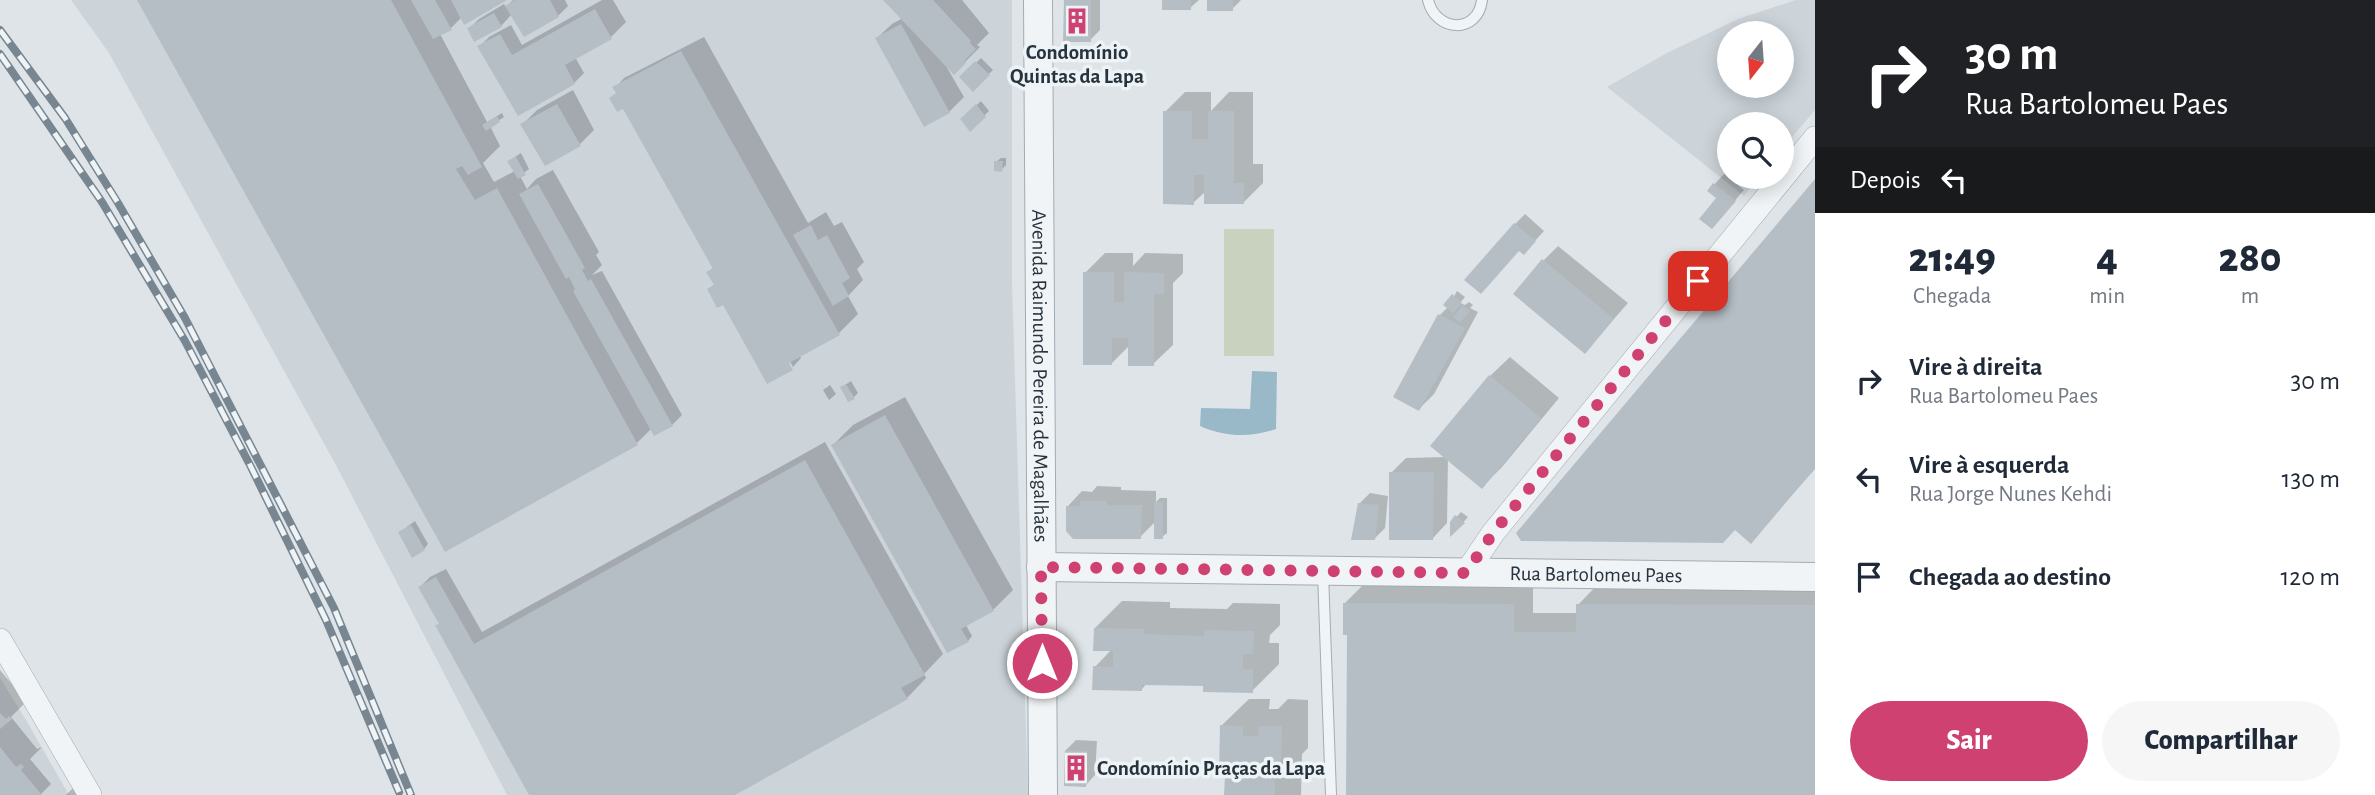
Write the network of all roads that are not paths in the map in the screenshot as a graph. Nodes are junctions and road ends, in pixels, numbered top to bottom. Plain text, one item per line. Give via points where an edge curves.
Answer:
1 (1038, 0) edge
2 (1428, 0) edge
3 (1482, 0) edge
4 (1815, 138) edge
5 (1041, 567) junction
6 (1323, 571) junction
7 (1466, 573) junction
8 (1815, 577) edge
9 (0, 640) edge
10 (90, 795) edge
11 (1043, 795) edge
12 (1331, 795) edge

1 - 5 street, Avenida Raimundo Pereira de Magalhães
2 - 3 lane via 1436,18 1453,25 1471,21
4 - 7 street via 1493,533
5 - 6 street, Rua Bartolomeu Paes
5 - 11 street, Avenida Raimundo Pereira de Magalhães
6 - 7 street, Rua Bartolomeu Paes
6 - 12 lane
7 - 8 street, Rua Bartolomeu Paes
9 - 10 street

